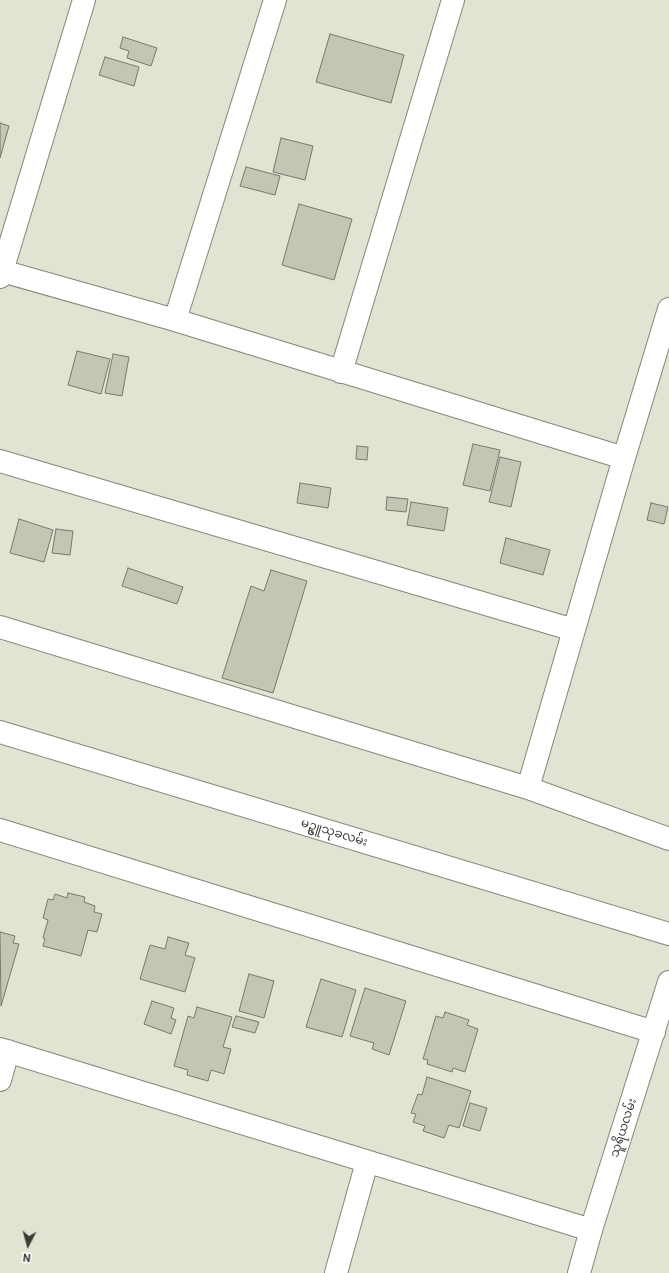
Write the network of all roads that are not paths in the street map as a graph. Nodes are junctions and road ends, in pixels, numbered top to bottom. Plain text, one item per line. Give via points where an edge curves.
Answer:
1 (84, 0) edge
2 (275, 0) edge
3 (453, 0) edge
4 (1, 274) edge
5 (669, 309) edge
6 (175, 320) junction
7 (341, 372) junction
8 (624, 458) junction
9 (0, 461) edge
10 (0, 627) edge
11 (574, 630) junction
12 (0, 732) edge
13 (528, 788) junction
14 (0, 830) edge
15 (669, 839) edge
16 (669, 934) edge
17 (669, 982) edge
18 (654, 1032) junction
19 (4, 1050) edge
20 (0, 1080) edge
21 (367, 1162) junction
22 (591, 1230) junction
23 (336, 1273) edge
24 (579, 1273) edge

1 - 4 street
2 - 6 street
3 - 7 street
4 - 6 street
5 - 8 street
6 - 7 street
7 - 8 street
8 - 11 street
9 - 11 street
10 - 13 street
11 - 13 street
12 - 16 street, မဥ္ဇူသုခလမ်း
13 - 15 street
14 - 18 street
17 - 18 street, သူရိယလမ်း
18 - 22 street, သူရိယလမ်း
19 - 20 street
19 - 21 street
21 - 22 street
21 - 23 street
22 - 24 street, သူရိယလမ်း

